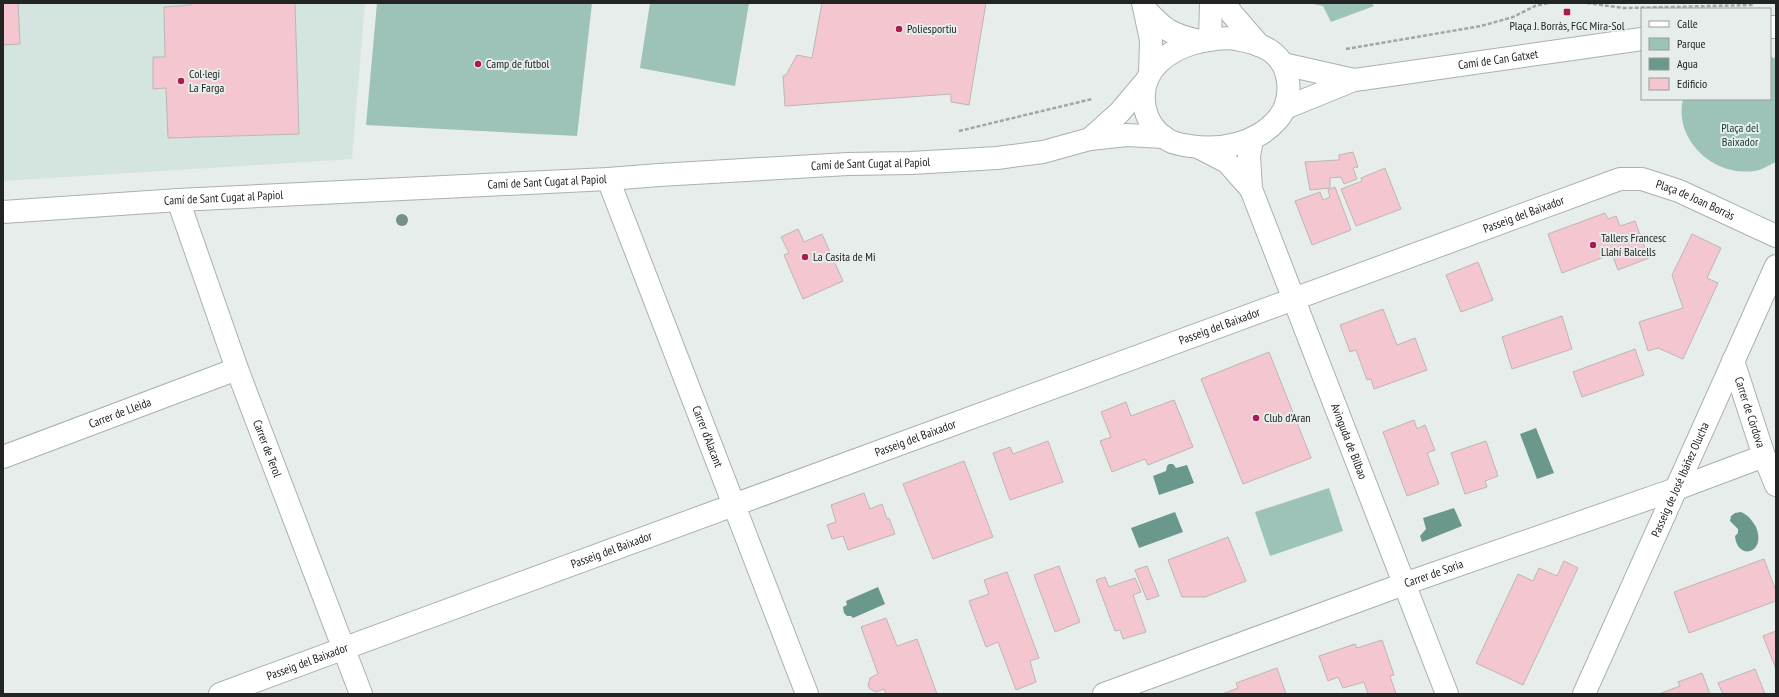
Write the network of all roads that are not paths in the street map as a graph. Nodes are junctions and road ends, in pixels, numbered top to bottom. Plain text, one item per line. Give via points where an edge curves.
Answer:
1 (1211, 3) edge
2 (1225, 3) edge
3 (1144, 6) edge
4 (1641, 39) edge
5 (1205, 40) junction
6 (1259, 45) junction
7 (1283, 64) junction
8 (1148, 77) junction
9 (1354, 80) junction
10 (1285, 108) junction
11 (1164, 137) junction
12 (1090, 139) junction
13 (1252, 139) junction
14 (1200, 148) junction
15 (608, 180) junction
16 (1612, 182) joint
17 (1251, 189) junction
18 (178, 200) junction
19 (3, 212) edge
20 (1776, 236) edge
21 (1776, 266) edge
22 (1294, 300) junction
23 (1733, 361) junction
24 (237, 370) junction
25 (1764, 456) junction
26 (3, 458) edge
27 (1776, 485) edge
28 (1676, 489) junction
29 (733, 505) junction
30 (1404, 584) junction
31 (343, 648) junction
32 (220, 694) edge
33 (361, 694) edge
34 (807, 694) edge
35 (1104, 694) edge
36 (1447, 694) edge
37 (1584, 694) edge

1 - 5 street
2 - 6 street
3 - 5 street via 1163,28 1177,35
3 - 8 street via 1151,40
4 - 9 street, Camí de Can Gatxet
5 - 6 street via 1243,40
5 - 8 street via 1183,46 1167,56
6 - 7 street via 1273,53
7 - 9 street, Camí de Can Gatxet
7 - 10 street via 1289,93
8 - 11 street via 1143,95 1144,109 1149,122
8 - 12 street, Camí de Sant Cugat al Papiol via 1119,113
9 - 10 street, Camí de Can Gatxet
10 - 13 street via 1277,121
11 - 12 street, Camí de Sant Cugat al Papiol via 1127,135
11 - 14 street via 1171,142
12 - 15 street, Camí de Sant Cugat al Papiol via 1042,152 997,158 848,164
13 - 14 street via 1228,146
13 - 17 street, Avinguda de Bilbao via 1249,156
14 - 17 street, Avinguda de Bilbao via 1227,162
15 - 18 street, Camí de Sant Cugat al Papiol
15 - 29 street, Carrer d'Alacant
16 - 20 street, Plaça de Joan Borràs via 1620,179 1650,181 1679,191
16 - 22 street, Passeig del Baixador
17 - 22 street, Avinguda de Bilbao
18 - 19 street, Camí de Sant Cugat al Papiol
18 - 24 street, Carrer de Terol
21 - 23 street, Passeig de José Ibáñez Olucha
22 - 29 street, Passeig del Baixador
22 - 30 street, Avinguda de Bilbao
23 - 25 street, Carrer de Còrdova
23 - 28 street, Passeig de José Ibáñez Olucha
24 - 26 street, Carrer de Lleida
24 - 31 street, Carrer de Terol
25 - 27 street, Carrer de Còrdova
25 - 28 street, Carrer de Soria
28 - 30 street, Carrer de Soria
28 - 37 street, Passeig de José Ibáñez Olucha
29 - 31 street, Passeig del Baixador
29 - 34 street, Carrer d'Alacant
30 - 35 street, Carrer de Soria
30 - 36 street, Avinguda de Bilbao
31 - 32 street, Passeig del Baixador
31 - 33 street, Carrer de Terol

